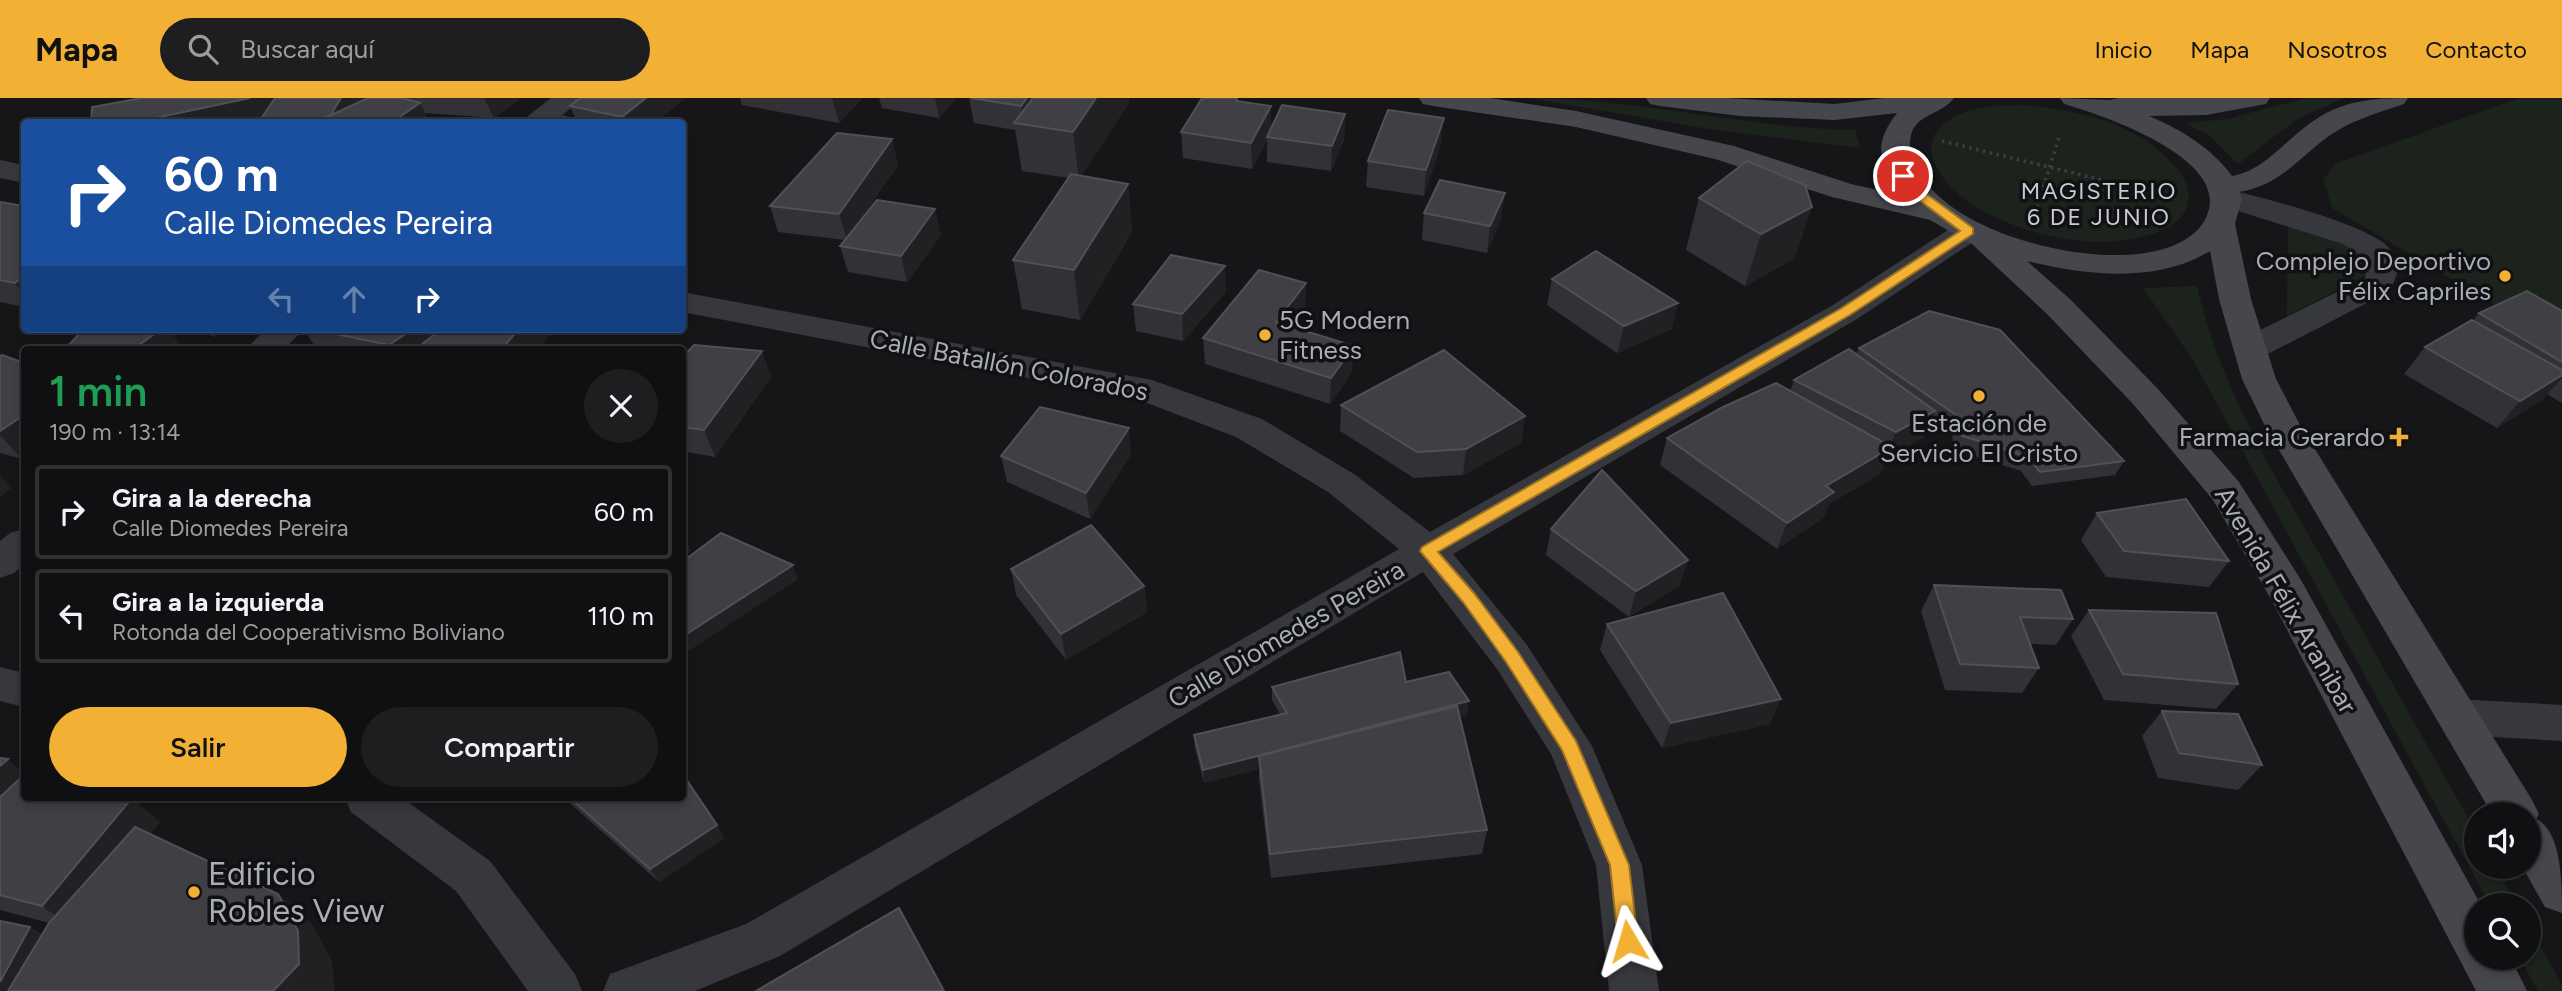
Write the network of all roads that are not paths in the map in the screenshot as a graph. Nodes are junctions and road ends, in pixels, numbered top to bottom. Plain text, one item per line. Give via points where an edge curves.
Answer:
1 (568, 98) edge
2 (1433, 98) edge
3 (1660, 98) edge
4 (2256, 98) edge
5 (2394, 98) edge
6 (1936, 99) edge
7 (2086, 101) edge
8 (1496, 102) edge
9 (542, 119) edge
10 (0, 169) edge
11 (21, 173) edge
12 (2223, 203) junction
13 (1941, 213) junction
14 (1975, 234) junction
15 (686, 303) edge
16 (283, 333) edge
17 (267, 346) edge
18 (2250, 349) junction
19 (21, 546) edge
20 (1428, 551) junction
21 (0, 563) edge
22 (0, 684) edge
23 (21, 689) edge
24 (2458, 717) junction
25 (2562, 723) edge
26 (371, 801) edge
27 (2509, 802) edge
28 (2541, 856) edge
29 (2562, 892) edge
30 (2464, 920) edge
31 (2491, 970) edge
32 (557, 991) edge
33 (628, 991) edge
34 (1634, 991) edge
35 (2502, 991) edge

1 - 9 street
2 - 8 main road
3 - 6 main road via 1740,108 1835,112
4 - 7 main road via 2178,108
5 - 12 main road via 2320,129
6 - 13 main road via 1899,126 1893,148 1903,176
7 - 12 main road via 2146,123 2201,159
8 - 13 main road via 1724,152 1843,191
10 - 11 street
12 - 14 main road via 2211,236 2196,247 2175,256 2124,264 2031,253
12 - 18 main road via 2235,299
12 - 18 street via 2354,237 2377,253 2384,267 2379,284
13 - 14 main road
14 - 20 street, Calle Diomedes Pereira
14 - 30 main road, Avenida Félix Aranibar via 2059,307 2146,397 2226,491 2287,592
15 - 20 street, Calle Batallón Colorados via 1140,388 1249,429 1341,483
16 - 17 street
18 - 24 main road via 2259,379 2283,426
19 - 21 street
20 - 33 street, Calle Diomedes Pereira via 763,940
20 - 34 street, Calle Batallón Colorados via 1512,657 1570,746 1619,865
22 - 23 street
24 - 25 street
24 - 27 main road
26 - 32 street via 473,876
28 - 29 main road
31 - 35 main road

